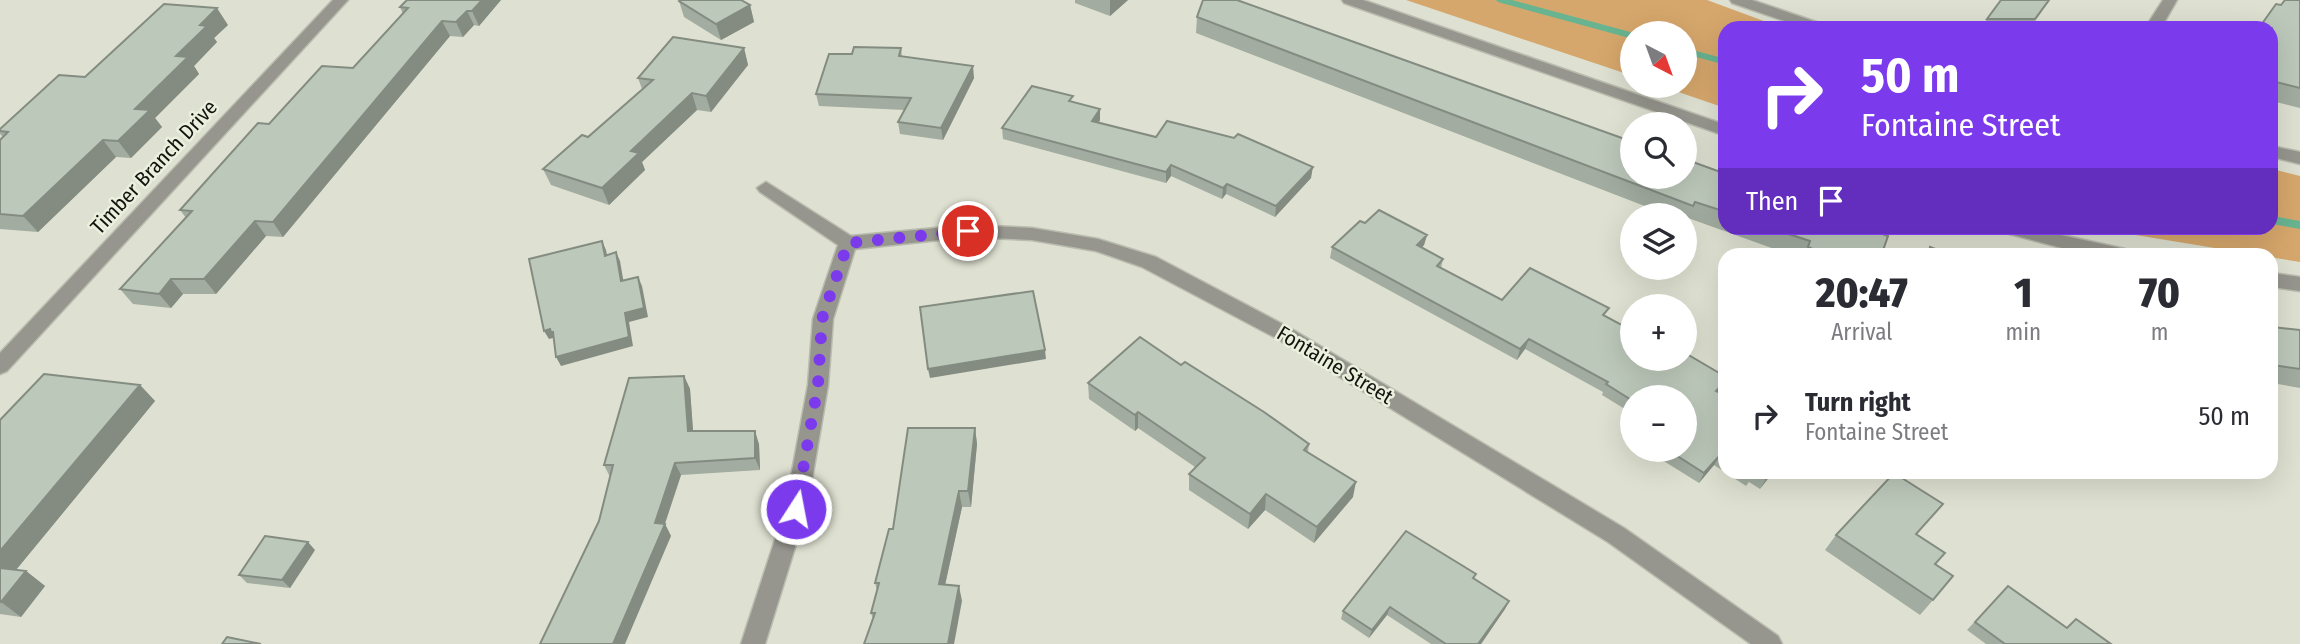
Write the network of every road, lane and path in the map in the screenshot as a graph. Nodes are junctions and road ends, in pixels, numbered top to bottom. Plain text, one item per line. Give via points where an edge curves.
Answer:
1 (341, 0) edge
2 (1349, 0) edge
3 (1737, 0) edge
4 (2170, 0) edge
5 (1798, 21) edge
6 (2157, 21) edge
7 (1718, 128) edge
8 (2278, 153) edge
9 (2300, 158) edge
10 (766, 188) dead end
11 (2033, 235) edge
12 (848, 243) junction
13 (2087, 248) edge
14 (2278, 281) edge
15 (2300, 284) edge
16 (0, 366) edge
17 (753, 644) edge
18 (1770, 644) edge

1 - 16 street, Timber Branch Drive
2 - 7 street
3 - 5 street
4 - 6 street
8 - 9 street
10 - 12 street
11 - 13 street
12 - 17 street via 822,319 818,385 796,509
12 - 18 street, Fontaine Street via 968,231 1032,234 1098,245 1149,262 1283,333 1616,534
14 - 15 street

